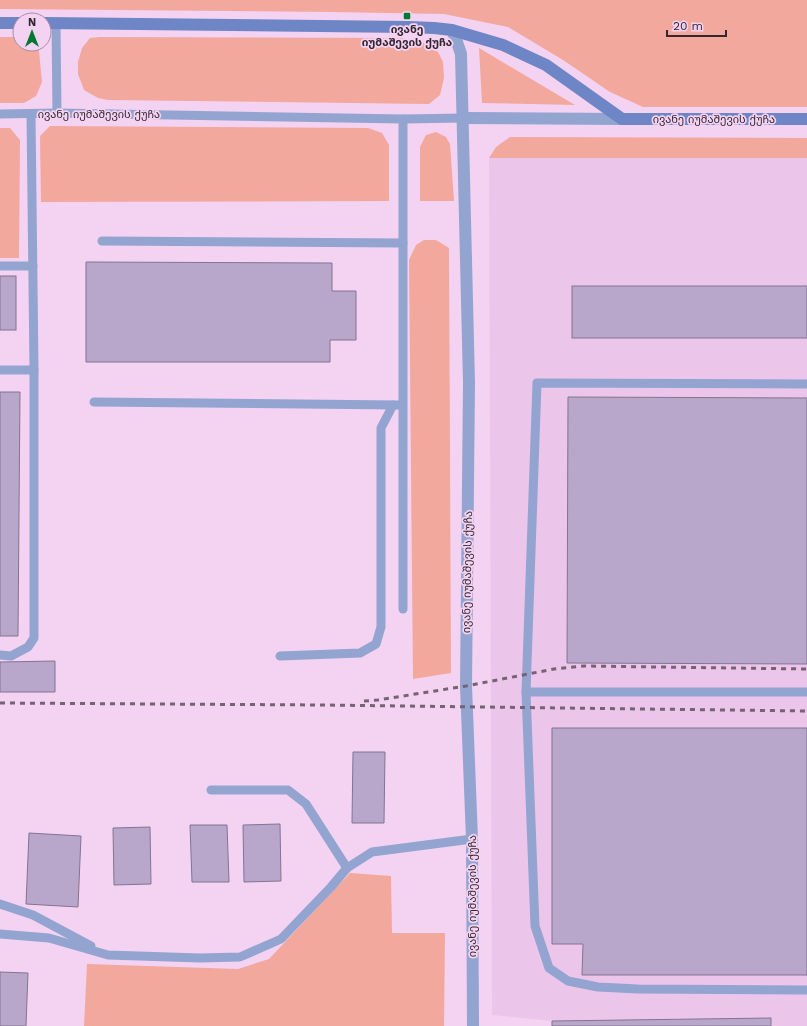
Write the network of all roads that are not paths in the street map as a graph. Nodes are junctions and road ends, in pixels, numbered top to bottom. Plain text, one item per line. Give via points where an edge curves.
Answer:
1 (0, 23) edge
2 (12, 23) edge
3 (52, 23) edge
4 (56, 23) junction
5 (452, 30) junction
6 (57, 113) junction
7 (0, 114) edge
8 (31, 114) junction
9 (463, 118) junction
10 (403, 119) junction
11 (622, 119) junction
12 (807, 119) edge
13 (102, 241) dead end
14 (403, 243) junction
15 (0, 266) edge
16 (33, 266) junction
17 (0, 370) edge
18 (34, 370) junction
19 (807, 384) edge
20 (94, 402) dead end
21 (393, 405) junction
22 (403, 405) junction
23 (403, 609) dead end
24 (0, 655) edge
25 (280, 656) dead end
26 (526, 692) junction
27 (807, 692) edge
28 (211, 790) dead end
29 (472, 838) junction
30 (346, 868) junction
31 (0, 904) edge
32 (0, 934) edge
33 (108, 955) junction
34 (807, 990) edge
35 (473, 1026) edge

1 - 2 street
3 - 4 street
4 - 5 street via 409,27
4 - 6 lane
5 - 9 street, ივანე იუმაშევის ქუჩა via 460,54
5 - 11 street via 503,45 546,65
6 - 8 lane, ივანე იუმაშევის ქუჩა
6 - 10 lane, ივანე იუმაშევის ქუჩა
7 - 8 lane, ივანე იუმაშევის ქუჩა
8 - 16 lane
9 - 10 lane, ივანე იუმაშევის ქუჩა
9 - 11 street, ივანე იუმაშევის ქუჩა
9 - 29 street, ივანე იუმაშევის ქუჩა via 469,383 466,686
10 - 14 lane
11 - 12 street, ივანე იუმაშევის ქუჩა
13 - 14 lane
14 - 22 lane
15 - 16 lane
16 - 18 lane
17 - 18 lane
18 - 24 lane via 34,638 28,647 11,656
19 - 26 lane via 537,383
20 - 21 lane
21 - 22 lane
21 - 25 lane via 381,428 381,627 376,644 360,653
22 - 23 lane
26 - 27 lane
26 - 34 lane via 535,926 549,968 568,981 598,987
28 - 30 lane via 288,790 306,804
29 - 30 lane via 372,852
29 - 35 street, ივანე იუმაშევის ქუჩა
30 - 33 lane via 281,939 240,957
31 - 33 lane via 33,915
32 - 33 lane via 49,938

